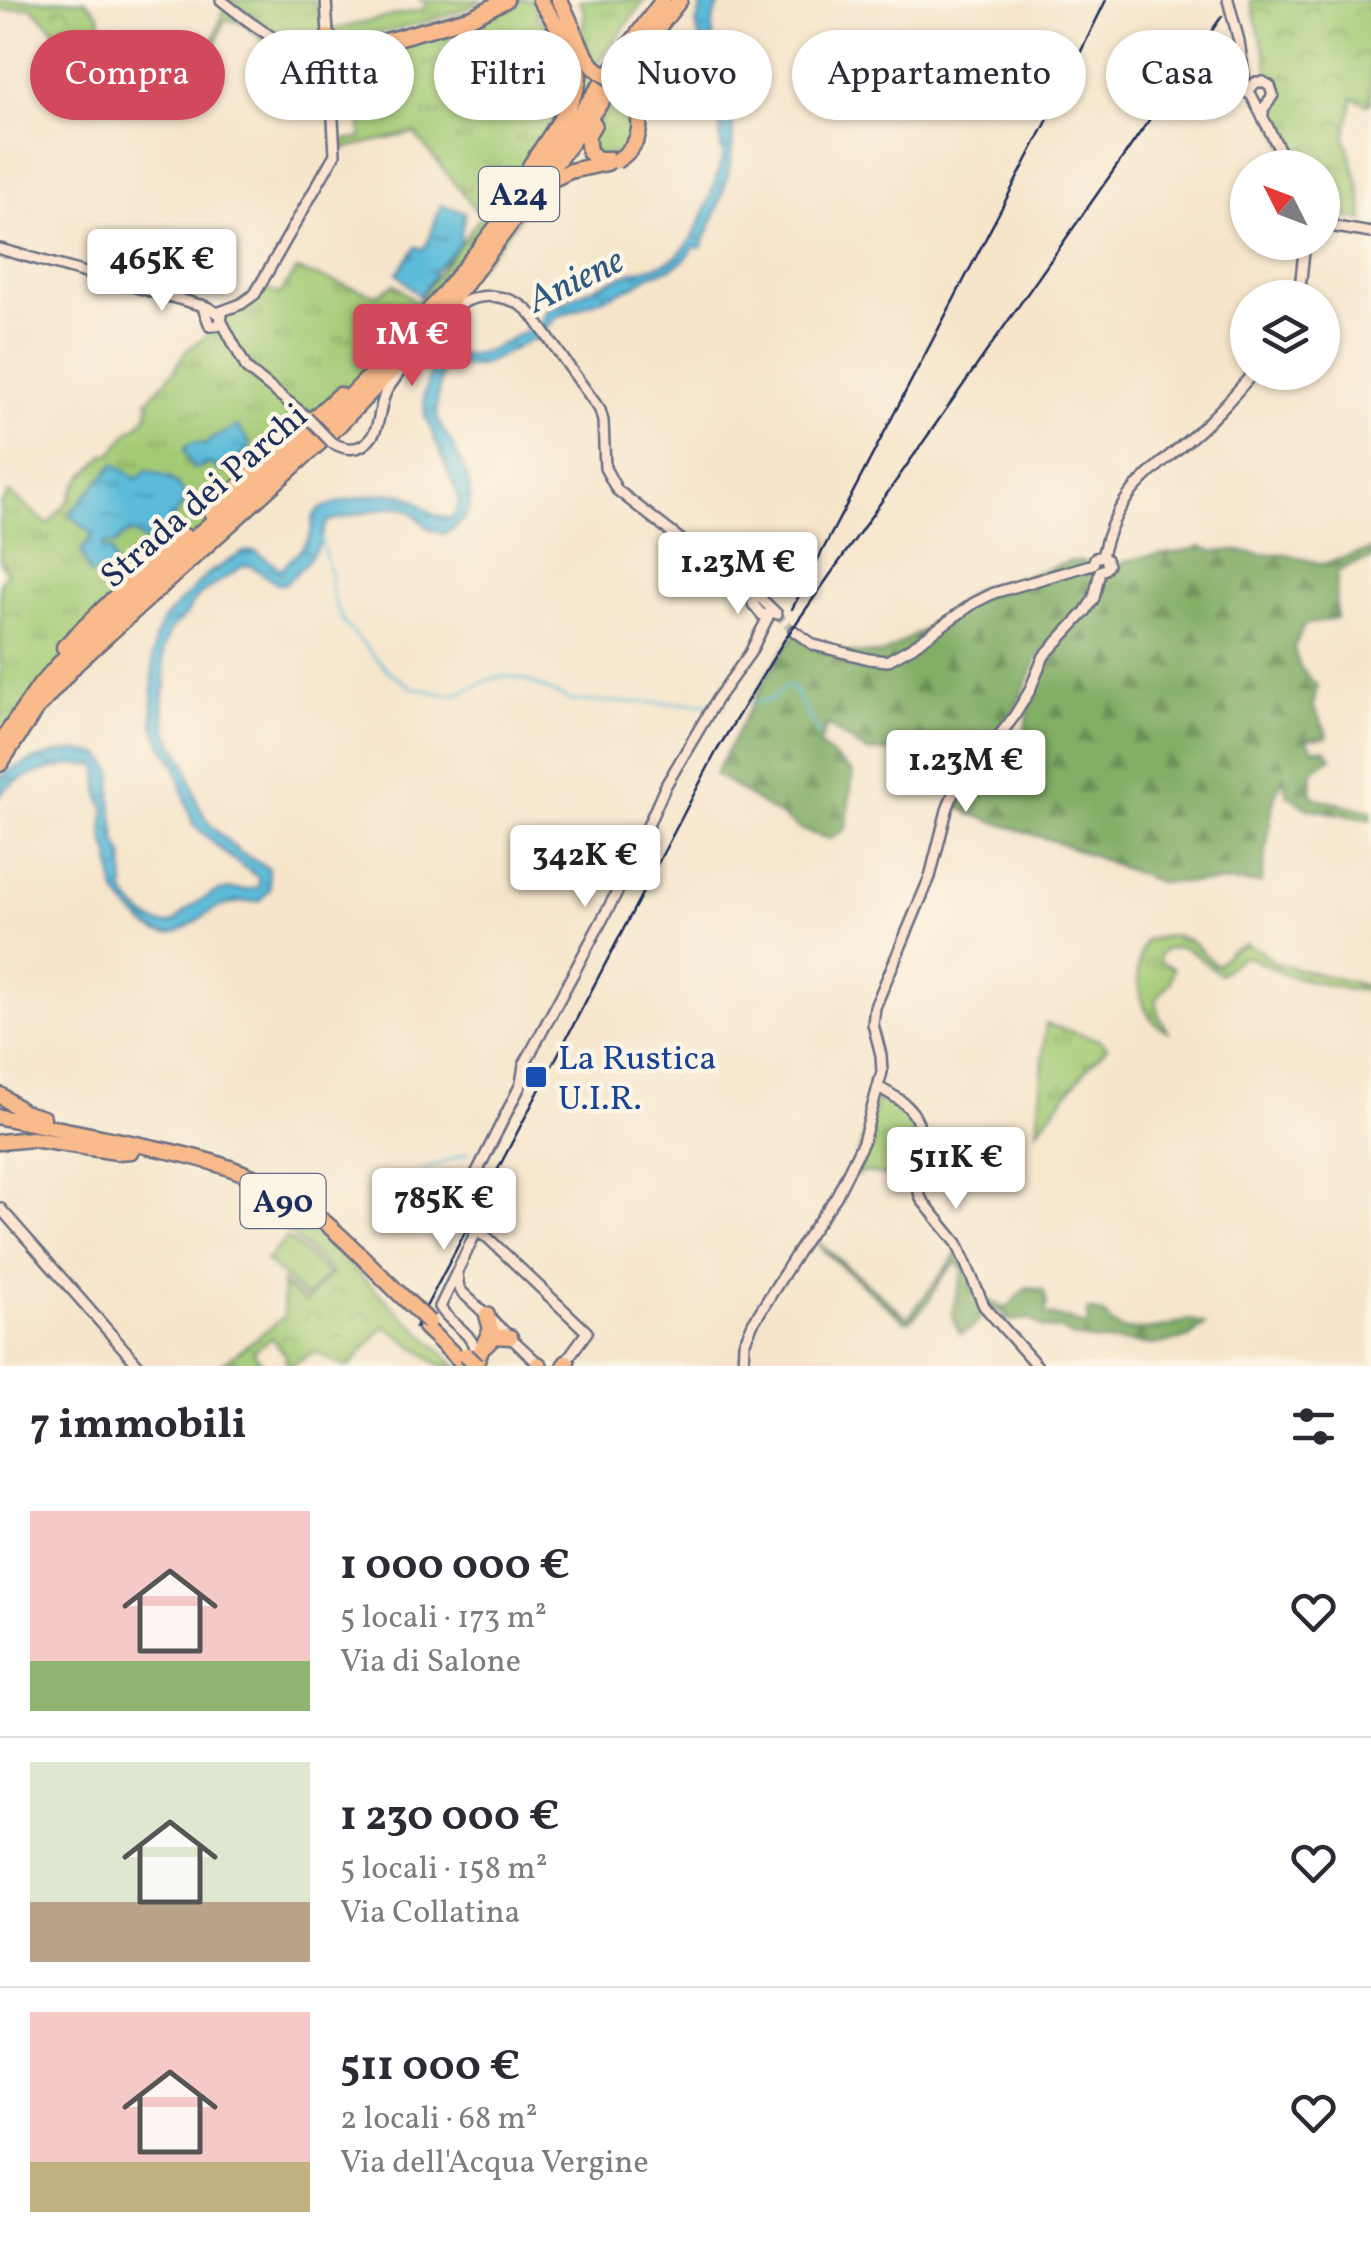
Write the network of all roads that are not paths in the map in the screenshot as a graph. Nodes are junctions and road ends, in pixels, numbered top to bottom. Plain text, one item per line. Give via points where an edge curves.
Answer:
1 (220, 0) edge
2 (229, 0) edge
3 (326, 0) edge
4 (488, 0) edge
5 (503, 0) edge
6 (547, 0) edge
7 (654, 0) edge
8 (1228, 0) edge
9 (672, 1) edge
10 (440, 22) junction
11 (263, 30) edge
12 (270, 30) edge
13 (328, 30) edge
14 (408, 30) edge
15 (414, 30) edge
16 (564, 30) edge
17 (1237, 30) edge
18 (581, 51) edge
19 (593, 68) junction
20 (1249, 79) edge
21 (1256, 82) junction
22 (1249, 94) joint
23 (1269, 102) junction
24 (1256, 103) junction
25 (334, 120) edge
26 (557, 120) edge
27 (1264, 122) junction
28 (1279, 150) edge
29 (615, 160) junction
30 (524, 175) junction
31 (522, 208) junction
32 (1340, 228) edge
33 (1371, 230) edge
34 (0, 249) edge
35 (439, 287) junction
36 (217, 316) junction
37 (366, 380) junction
38 (1237, 390) edge
39 (287, 458) junction
40 (201, 521) junction
41 (194, 544) junction
42 (1096, 567) junction
43 (794, 631) tunnel mouth
44 (58, 683) junction
45 (0, 729) edge
46 (0, 743) edge
47 (0, 751) edge
48 (0, 764) edge
49 (878, 1086) junction
50 (0, 1095) edge
51 (0, 1114) edge
52 (50, 1120) junction
53 (0, 1125) edge
54 (0, 1142) edge
55 (128, 1147) junction
56 (0, 1208) edge
57 (474, 1229) junction
58 (457, 1271) junction
59 (446, 1293) junction
60 (463, 1293) junction
61 (487, 1315) junction
62 (510, 1337) junction
63 (484, 1346) junction
64 (469, 1364) edge
65 (540, 1365) edge
66 (564, 1365) edge
67 (139, 1366) edge
68 (743, 1366) edge
69 (1038, 1366) edge

1 - 11 street
2 - 12 street
3 - 13 street
4 - 10 highway
5 - 10 highway
5 - 15 highway via 472,17
6 - 16 highway
6 - 19 highway
7 - 30 highway
8 - 17 street
9 - 29 highway via 587,136 594,157
9 - 31 highway
9 - 37 highway, Strada dei Parchi / A24 via 457,276
9 - 41 highway, Strada dei Parchi / A24 via 414,335 334,420
10 - 14 highway
18 - 19 highway
19 - 29 highway, bridge via 627,93 638,113 636,142
20 - 21 street
21 - 22 street
21 - 23 street via 1270,86
22 - 24 street
23 - 24 street
23 - 27 street
24 - 27 street
25 - 36 street via 333,161 255,294
26 - 30 highway
27 - 28 street
29 - 31 highway via 555,177
30 - 35 highway
31 - 44 highway via 431,326 339,425
32 - 33 street
34 - 36 street via 202,305
35 - 37 highway
35 - 40 highway via 341,392
36 - 57 street, bridge via 247,369 332,442 350,449 369,440 390,387 448,316 476,299 518,302 602,414 604,466 613,485 747,585 753,604 770,614 666,785 623,882 524,1064 521,1084 476,1174 445,1214
37 - 39 highway, Strada dei Parchi / A24
38 - 42 street via 1132,490 1113,518 1102,556 1094,558
39 - 40 highway
39 - 46 highway, Strada dei Parchi / A24 via 90,630
40 - 45 highway via 70,641
41 - 44 highway via 118,614
41 - 47 highway, Strada dei Parchi / A24 via 85,641
42 - 43 street via 994,593 887,661 814,645
42 - 49 street via 1094,598 1048,650 1022,706 956,787 930,877 875,1007
44 - 48 highway
49 - 68 street via 863,1142 753,1323
49 - 69 street via 915,1115 916,1182 923,1202 957,1243 987,1311
50 - 52 highway
51 - 52 highway
51 - 55 highway, A90
52 - 55 highway
53 - 55 highway, A90
54 - 55 highway via 32,1139 117,1152
55 - 64 highway, A90, bridge via 212,1169 275,1196
56 - 67 street
57 - 58 street
57 - 66 street via 588,1332
58 - 59 street
58 - 60 street
59 - 60 street
59 - 64 street via 440,1311 475,1346
60 - 61 street
61 - 62 street
61 - 63 highway via 492,1326
62 - 63 highway via 495,1336
62 - 65 street
63 - 64 highway

